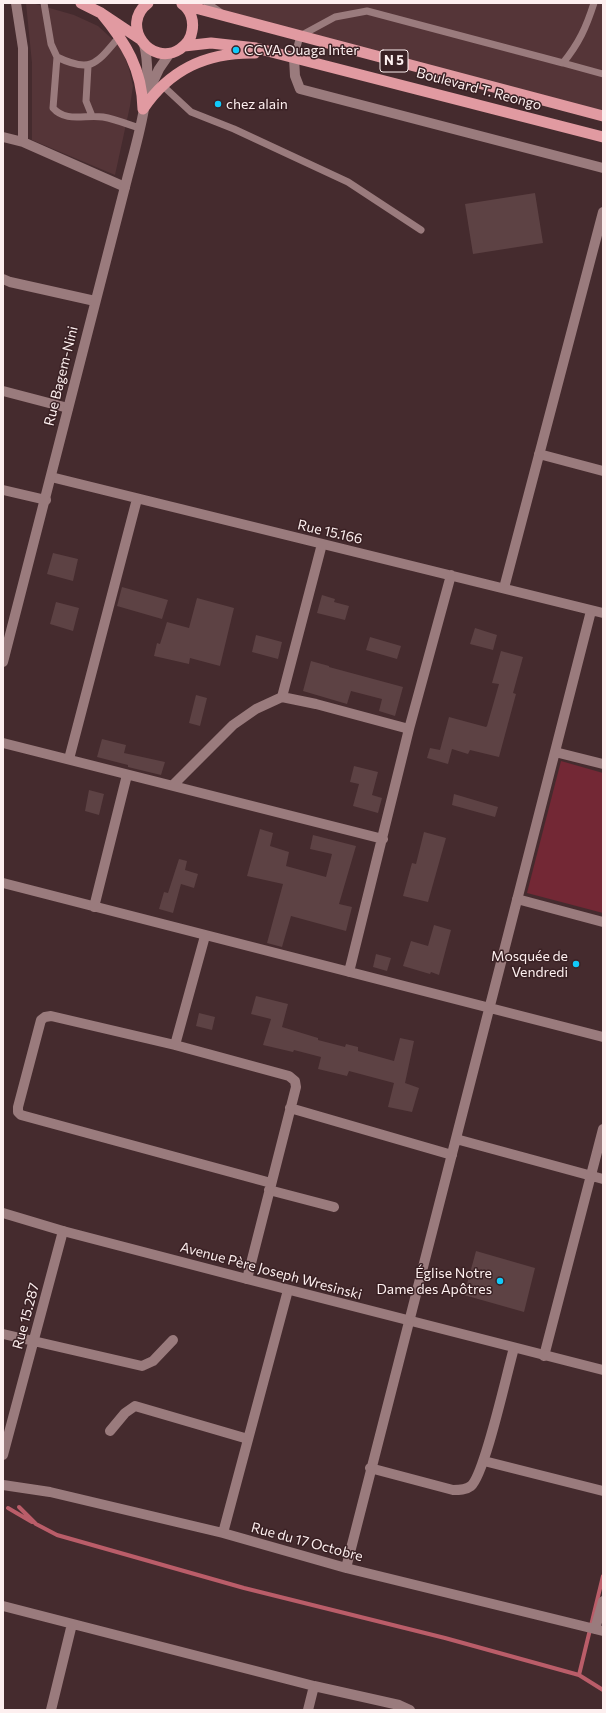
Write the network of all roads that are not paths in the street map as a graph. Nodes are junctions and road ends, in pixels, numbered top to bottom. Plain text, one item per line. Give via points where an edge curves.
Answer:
1 (16, 3) edge
2 (44, 3) edge
3 (81, 3) edge
4 (148, 3) edge
5 (208, 3) edge
6 (594, 3) edge
7 (183, 4) edge
8 (101, 13) junction
9 (223, 15) junction
10 (120, 36) junction
11 (300, 36) junction
12 (142, 41) junction
13 (184, 46) junction
14 (170, 53) junction
15 (275, 53) junction
16 (57, 57) junction
17 (294, 58) junction
18 (563, 63) junction
19 (88, 66) junction
20 (603, 74) edge
21 (162, 85) junction
22 (146, 97) junction
23 (143, 109) junction
24 (92, 116) junction
25 (603, 116) edge
26 (139, 128) junction
27 (3, 137) edge
28 (603, 137) edge
29 (23, 142) junction
30 (603, 168) edge
31 (126, 187) junction
32 (603, 212) edge
33 (421, 230) dead end
34 (3, 279) edge
35 (95, 301) junction
36 (3, 391) edge
37 (68, 408) junction
38 (539, 454) junction
39 (603, 471) edge
40 (51, 477) junction
41 (3, 490) edge
42 (137, 499) junction
43 (46, 500) junction
44 (322, 544) junction
45 (451, 574) junction
46 (504, 588) junction
47 (591, 611) junction
48 (603, 613) edge
49 (3, 662) edge
50 (282, 697) junction
51 (409, 728) junction
52 (3, 743) edge
53 (555, 752) junction
54 (69, 759) junction
55 (603, 764) edge
56 (127, 775) junction
57 (173, 785) junction
58 (383, 839) junction
59 (3, 883) edge
60 (518, 899) junction
61 (94, 907) junction
62 (603, 922) edge
63 (205, 936) junction
64 (349, 972) junction
65 (489, 1008) junction
66 (603, 1037) edge
67 (175, 1045) junction
68 (290, 1108) junction
69 (603, 1129) edge
70 (456, 1139) junction
71 (452, 1155) junction
72 (591, 1176) junction
73 (603, 1179) edge
74 (270, 1186) junction
75 (334, 1207) dead end
76 (3, 1213) edge
77 (63, 1231) junction
78 (247, 1279) junction
79 (288, 1290) junction
80 (409, 1321) junction
81 (3, 1334) edge
82 (173, 1340) dead end
83 (33, 1341) junction
84 (514, 1348) junction
85 (544, 1356) junction
86 (603, 1370) edge
87 (110, 1431) dead end
88 (248, 1439) junction
89 (3, 1456) edge
90 (484, 1461) junction
91 (370, 1468) junction
92 (3, 1485) edge
93 (603, 1491) edge
94 (222, 1533) junction
95 (346, 1568) junction
96 (603, 1601) edge
97 (3, 1606) edge
98 (72, 1624) junction
99 (599, 1630) edge
100 (314, 1686) junction
101 (51, 1710) edge
102 (308, 1710) edge
103 (410, 1710) edge

1 - 29 street via 23,48
2 - 16 lane via 51,44
3 - 8 highway
4 - 12 highway via 140,11 136,25
5 - 9 lane
6 - 18 lane via 585,31
7 - 9 highway, N 5
7 - 13 highway, N 5 via 192,18 193,26 189,40
8 - 10 highway
8 - 12 highway
9 - 11 highway, N 5
10 - 19 lane via 99,61
10 - 23 highway via 133,60 143,94
11 - 17 lane
11 - 18 lane via 335,17 367,11
11 - 25 highway, N 5
12 - 14 highway via 156,52
12 - 22 street via 147,64
13 - 14 highway, N 5
13 - 15 highway, Boulevard T. Reongo / N 5 via 211,43 238,45
14 - 22 street
15 - 17 highway, Boulevard T. Reongo / N 5
15 - 21 highway via 215,56 196,62
16 - 19 lane via 69,63
16 - 24 lane via 54,108 57,112 75,118
17 - 28 highway, Boulevard T. Reongo / N 5
17 - 30 street via 295,76 300,89
18 - 20 lane
19 - 24 lane via 86,101
21 - 23 highway
21 - 33 lane via 191,112 348,182
22 - 23 street, Rue Bagem-Nini
23 - 26 street, Rue Bagem-Nini
24 - 26 lane
26 - 31 street, Rue Bagem-Nini
27 - 29 street
29 - 31 street
31 - 35 street, Rue Bagem-Nini
32 - 38 street
34 - 35 street
35 - 37 street, Rue Bagem-Nini
36 - 37 street
37 - 40 street, Rue Bagem-Nini
38 - 39 street
38 - 46 street
40 - 42 street, Rue 15.166
40 - 43 street, Rue Bagem-Nini
41 - 43 street
42 - 44 street, Rue 15.166
42 - 54 street
43 - 49 street, Rue Bagem-Nini
44 - 45 street, Rue 15.166
44 - 50 street
45 - 46 street, Rue 15.166
45 - 51 street
46 - 47 street, Rue 15.166
47 - 48 street, Rue 15.166
47 - 53 street
50 - 51 street
50 - 57 street via 256,709 233,725
51 - 58 street
52 - 54 street
53 - 55 street
53 - 60 street
54 - 56 street
56 - 57 street
56 - 61 street
57 - 58 street
58 - 64 street
59 - 61 street
60 - 62 street
60 - 65 street
61 - 63 street
63 - 64 street
63 - 67 street
64 - 65 street
65 - 66 street
65 - 70 street
67 - 68 street via 289,1076 295,1081 296,1087
67 - 74 street via 51,1016 45,1017 41,1020 18,1112 21,1116
68 - 71 street
68 - 74 street
69 - 72 street
70 - 71 street
70 - 72 street
71 - 80 street
72 - 73 street
72 - 85 street
74 - 75 street
74 - 78 street
76 - 77 street, Avenue Père Joseph Wresinski
77 - 78 street, Avenue Père Joseph Wresinski
77 - 83 street, Rue 15.287
78 - 79 street, Avenue Père Joseph Wresinski
79 - 80 street, Avenue Père Joseph Wresinski
79 - 88 street
80 - 84 street, Avenue Père Joseph Wresinski
80 - 91 street
81 - 83 street
82 - 83 street via 153,1361 142,1366
83 - 89 street, Rue 15.287
84 - 85 street, Avenue Père Joseph Wresinski
84 - 90 street
85 - 86 street, Avenue Père Joseph Wresinski
87 - 88 street via 125,1413 135,1406
88 - 94 street
90 - 91 street via 472,1485 458,1490
90 - 93 street
91 - 95 street
92 - 94 street, Rue du 17 Octobre via 50,1492
94 - 95 street, Rue du 17 Octobre
95 - 99 street, Rue du 17 Octobre
96 - 99 street
97 - 98 street
98 - 100 street
98 - 101 street
100 - 102 street
100 - 103 street via 399,1705

